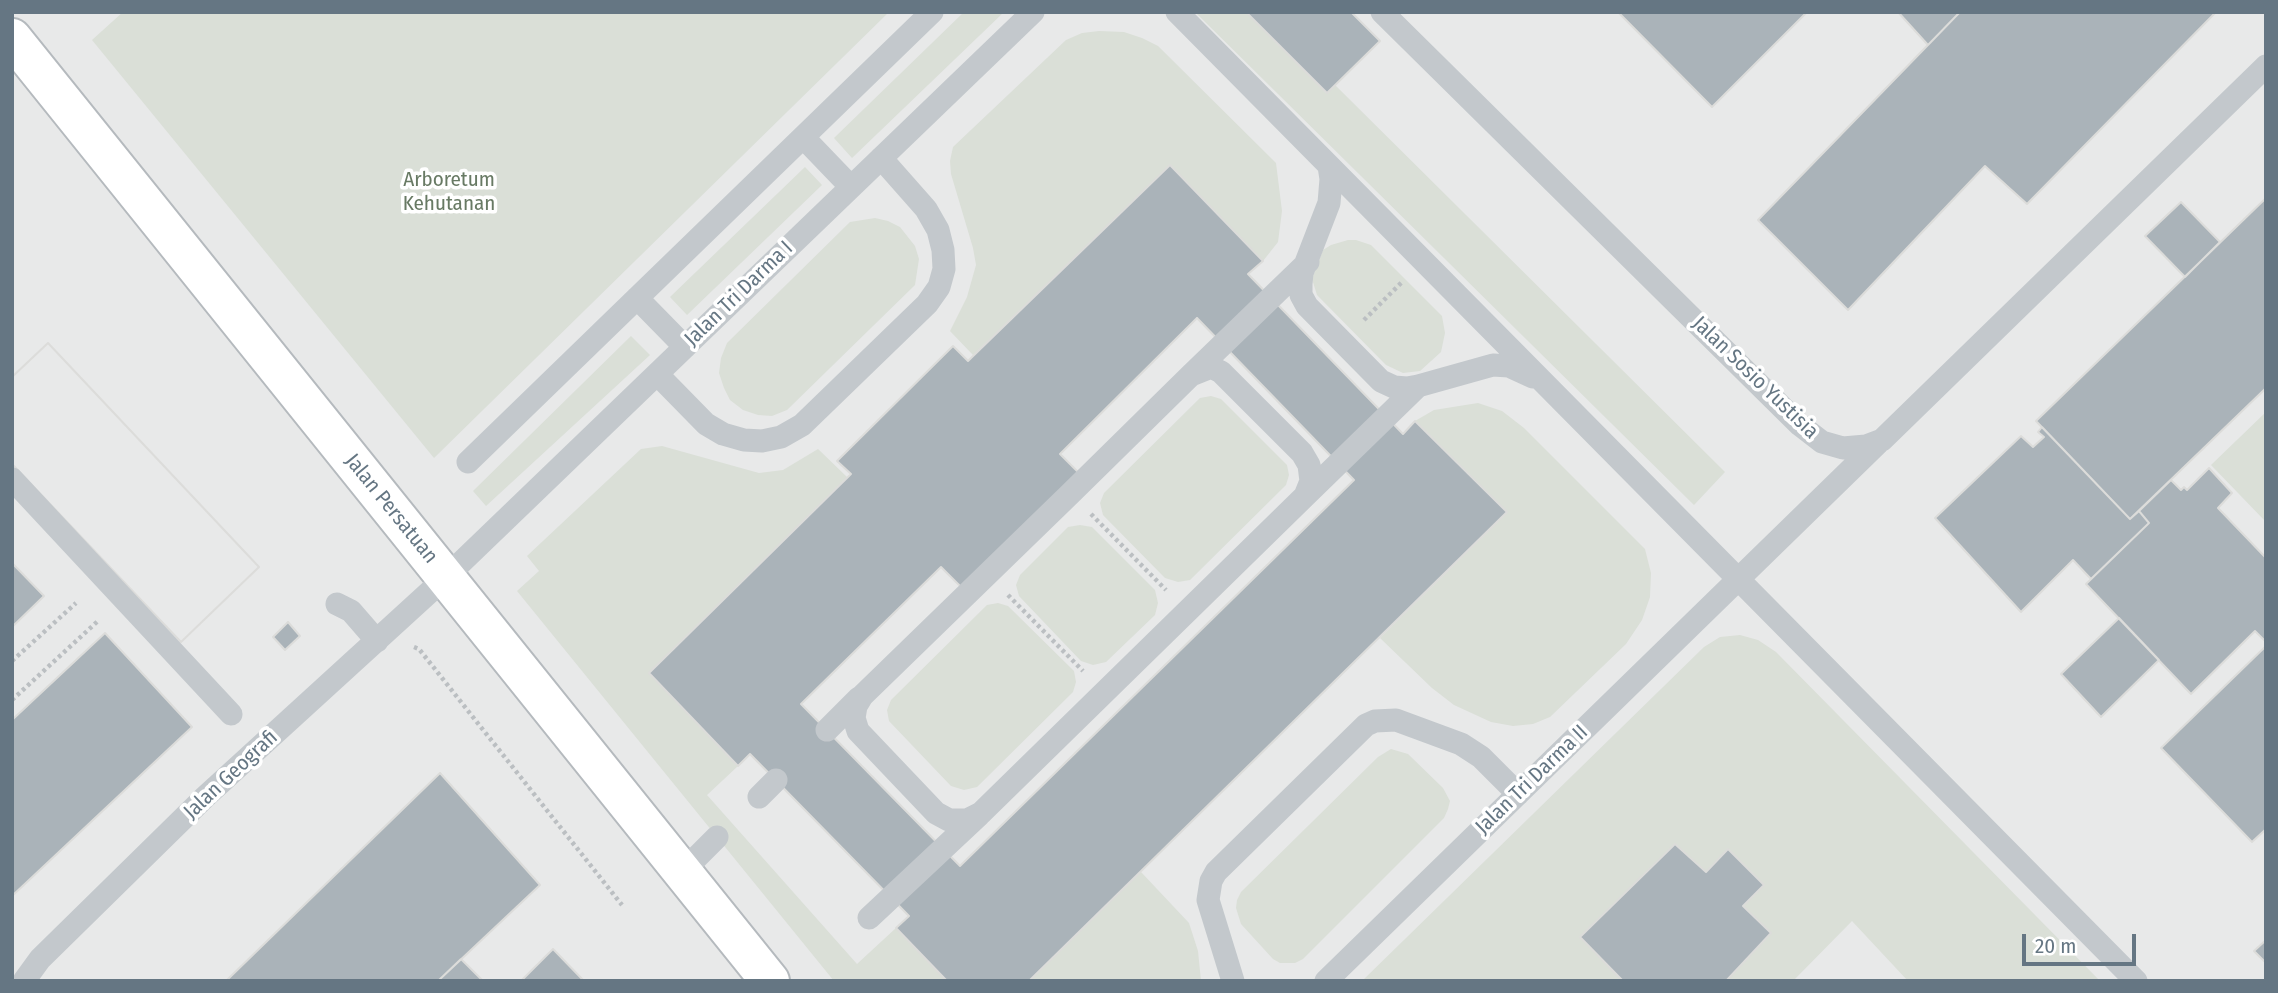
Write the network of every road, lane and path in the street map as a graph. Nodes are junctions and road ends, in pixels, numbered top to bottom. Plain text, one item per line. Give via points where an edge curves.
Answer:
1 (932, 12) edge
2 (1033, 12) edge
3 (1177, 12) edge
4 (1382, 12) edge
5 (12, 38) edge
6 (2266, 66) edge
7 (803, 136) junction
8 (881, 158) junction
9 (1329, 166) junction
10 (851, 187) junction
11 (1423, 261) junction
12 (1308, 262) junction
13 (637, 298) junction
14 (1342, 342) junction
15 (685, 347) junction
16 (657, 374) junction
17 (1191, 375) junction
18 (1545, 384) junction
19 (1418, 386) junction
20 (1882, 440) junction
21 (468, 462) dead end
22 (12, 479) edge
23 (1070, 494) junction
24 (1306, 495) junction
25 (986, 574) junction
26 (446, 577) junction
27 (1738, 579) junction
28 (76, 603) dead end
29 (337, 604) dead end
30 (1187, 611) junction
31 (99, 620) dead end
32 (377, 642) junction
33 (405, 648) dead end
34 (12, 661) edge
35 (1103, 692) junction
36 (862, 696) junction
37 (12, 700) edge
38 (231, 714) dead end
39 (827, 730) dead end
40 (776, 780) dead end
41 (1518, 794) junction
42 (759, 797) dead end
43 (981, 813) junction
44 (717, 837) dead end
45 (682, 872) junction
46 (622, 905) dead end
47 (869, 918) dead end
48 (24, 981) edge
49 (770, 981) edge
50 (1233, 981) edge
51 (1326, 981) edge
52 (2136, 981) edge

1 - 7 lane
2 - 8 lane, Jalan Tri Darma I
3 - 9 lane
4 - 20 lane, Jalan Sosio Yustisia via 1812,436 1843,448
5 - 26 main road, Jalan Persatuan
6 - 20 lane
7 - 10 lane
7 - 13 lane
8 - 10 lane, Jalan Tri Darma I
8 - 16 lane via 926,209 938,230 944,269 939,287 802,425 781,438 744,440 723,434 706,424
9 - 11 lane
9 - 12 lane via 1329,203
10 - 15 lane, Jalan Tri Darma I
11 - 14 path
11 - 18 lane
12 - 14 lane via 1302,273 1301,295
12 - 17 lane
13 - 15 lane
13 - 21 lane
14 - 19 lane via 1381,381 1394,387
15 - 16 lane, Jalan Tri Darma I
16 - 26 lane, Jalan Tri Darma I
17 - 23 lane
17 - 24 lane via 1211,367 1221,372 1302,453 1311,481
18 - 19 lane via 1517,368 1493,365
18 - 27 lane
19 - 24 lane
20 - 27 lane, Jalan Tri Darma II
22 - 38 lane
23 - 25 lane
23 - 30 path
24 - 30 lane
25 - 35 path
25 - 36 lane
26 - 32 lane, Jalan Geografi
26 - 45 main road, Jalan Persatuan
27 - 41 lane, Jalan Tri Darma II
27 - 52 lane
28 - 34 path
29 - 32 lane via 351,611
30 - 35 lane
31 - 37 path
32 - 48 lane, Jalan Geografi via 205,797 40,958
33 - 46 path via 419,649
35 - 43 lane
36 - 39 lane
36 - 43 lane via 854,718 858,731 936,813 949,820 967,820
40 - 42 lane
41 - 50 lane via 1461,744 1396,720 1366,724 1211,881 1208,900
41 - 51 lane, Jalan Tri Darma II
43 - 47 lane
44 - 45 lane
45 - 49 main road, Jalan Persatuan

